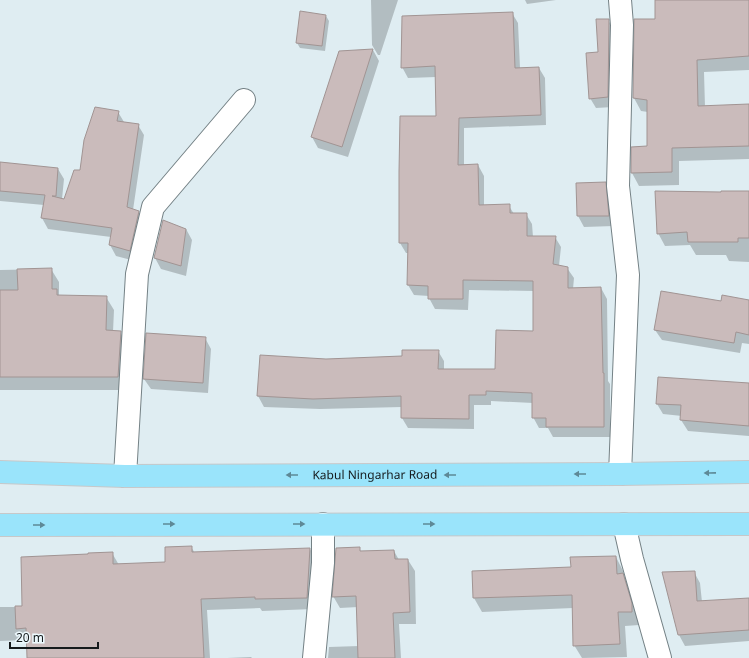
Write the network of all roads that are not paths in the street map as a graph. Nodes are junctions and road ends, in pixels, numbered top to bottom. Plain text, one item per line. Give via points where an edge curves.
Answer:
1 (620, 0) edge
2 (244, 100) dead end
3 (0, 472) edge
4 (749, 472) edge
5 (620, 474) junction
6 (125, 476) junction
7 (323, 524) junction
8 (624, 524) junction
9 (749, 524) edge
10 (0, 525) edge
11 (314, 658) edge
12 (660, 658) edge

1 - 5 street via 622,26 618,186 628,275
2 - 6 street via 153,207 137,274
3 - 6 highway, Kabul Ningarhar Road
4 -> 5 highway, Kabul Ningarhar Road
5 -> 6 highway, Kabul Ningarhar Road
7 -> 8 highway
10 -> 7 highway
7 - 11 street via 323,563
8 - 9 highway
8 - 12 street

